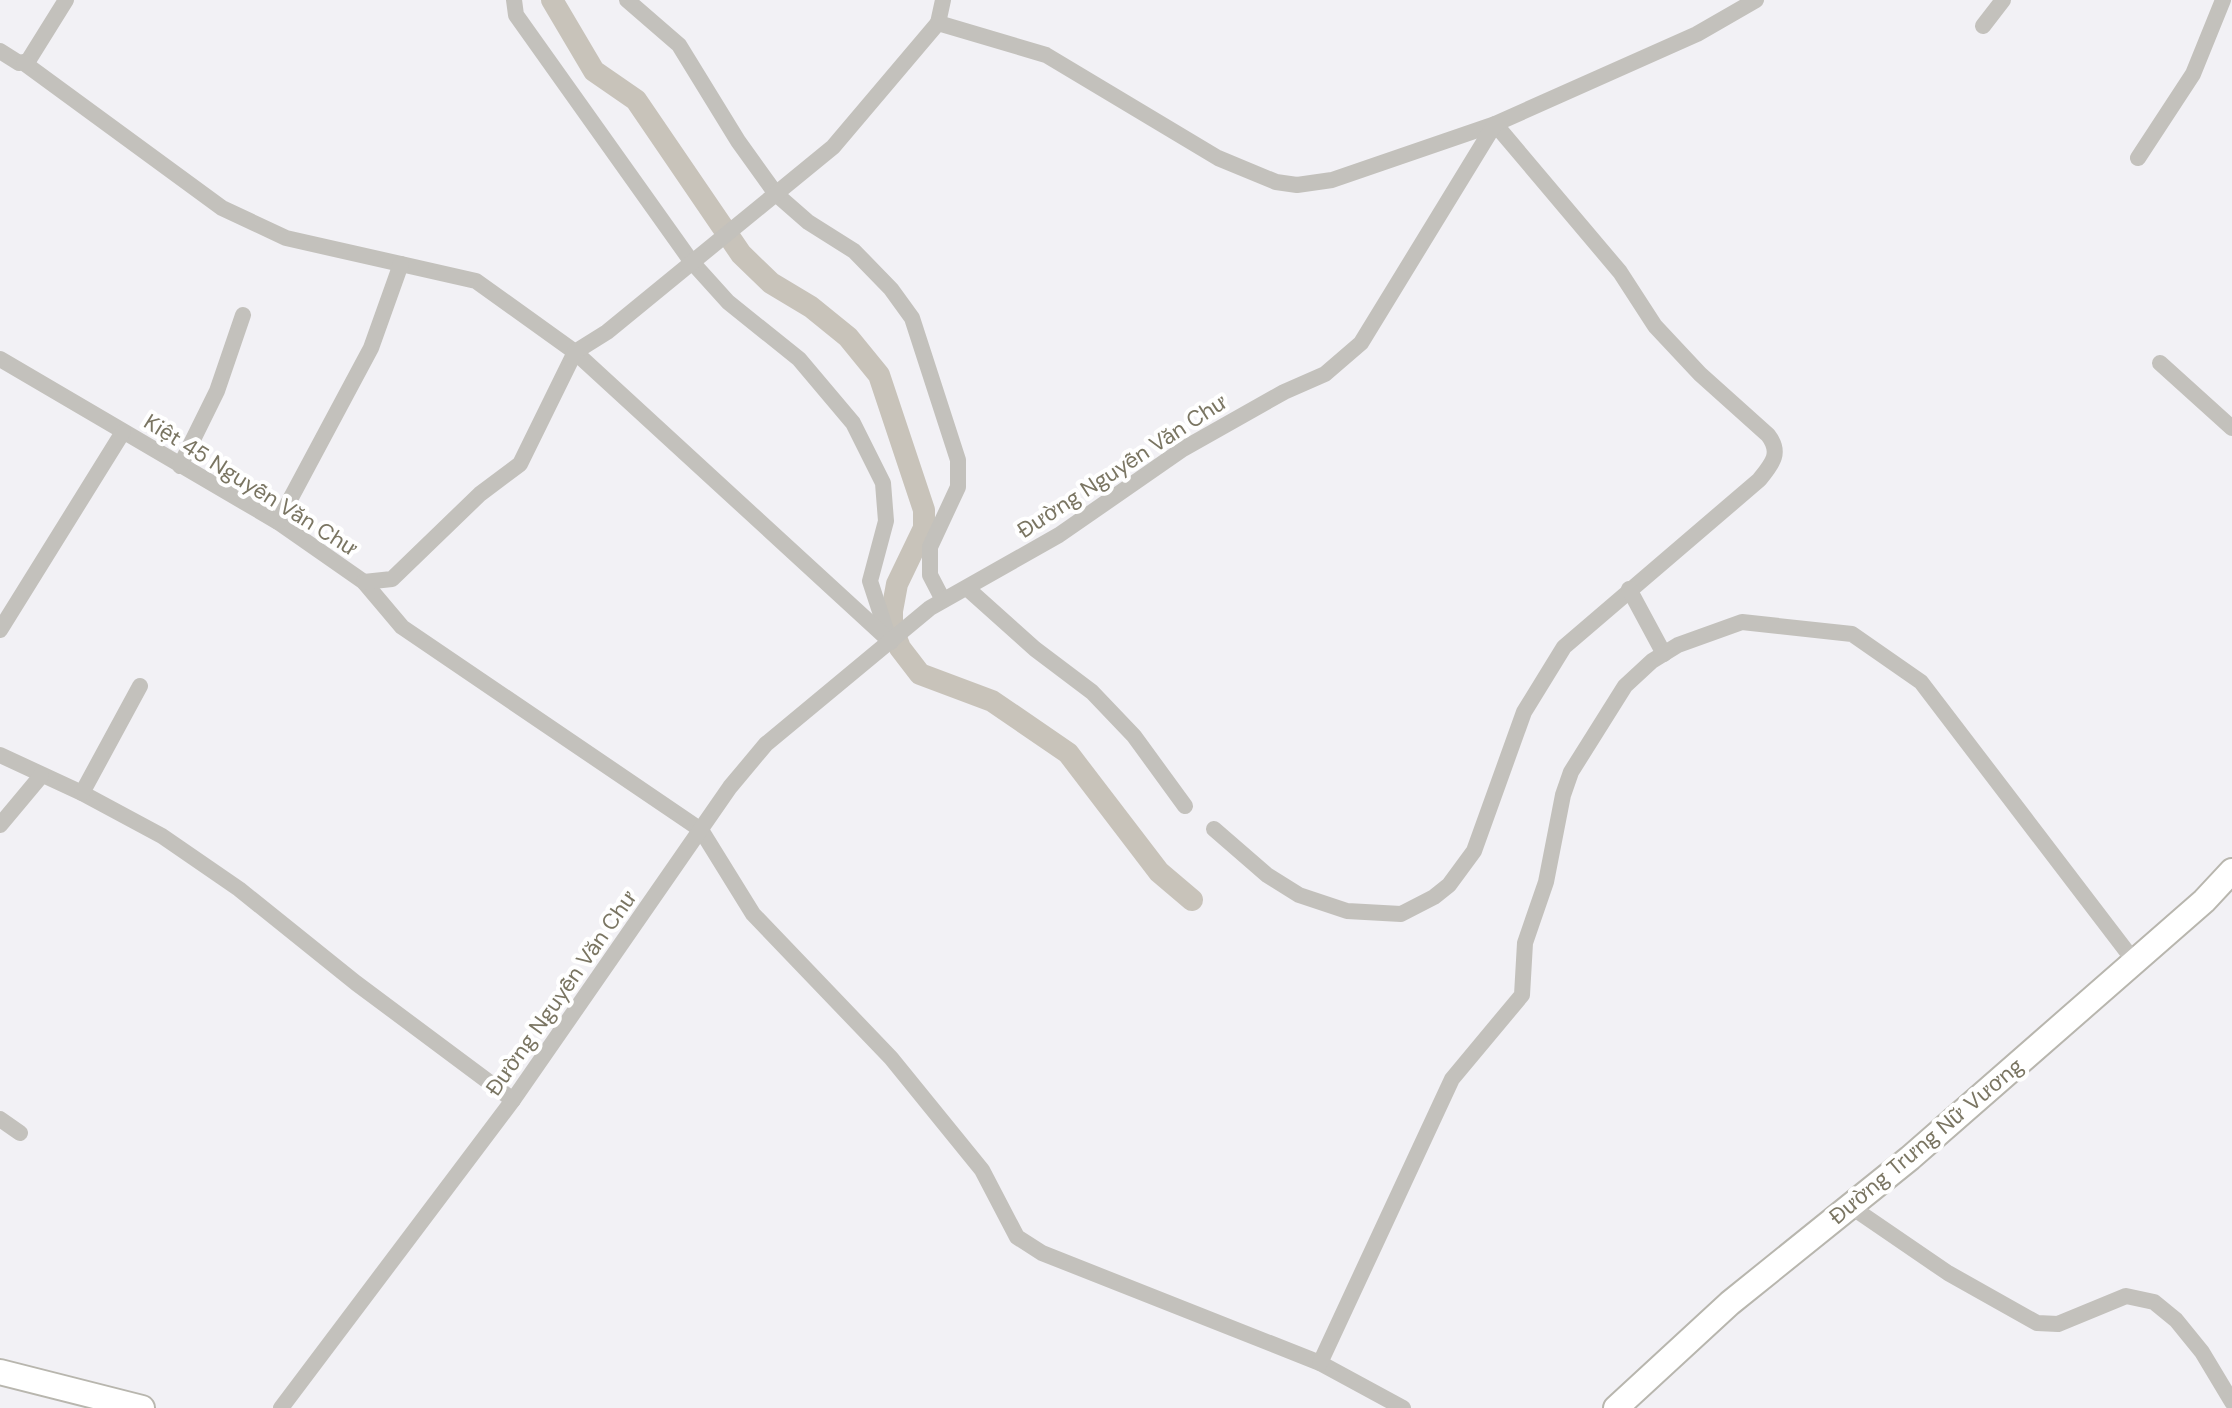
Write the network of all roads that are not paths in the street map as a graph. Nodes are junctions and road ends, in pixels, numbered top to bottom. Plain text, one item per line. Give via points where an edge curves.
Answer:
1 (66, 0) edge
2 (514, 0) edge
3 (627, 0) edge
4 (943, 0) edge
5 (1756, 0) edge
6 (2003, 0) edge
7 (2223, 0) edge
8 (938, 23) junction
9 (1983, 26) dead end
10 (0, 51) edge
11 (24, 63) junction
12 (1495, 124) junction
13 (2138, 158) dead end
14 (776, 194) junction
15 (692, 260) junction
16 (401, 264) junction
17 (243, 315) dead end
18 (575, 352) junction
19 (0, 359) edge
20 (2160, 363) dead end
21 (2232, 428) edge
22 (123, 432) junction
23 (180, 466) junction
24 (278, 522) junction
25 (364, 582) junction
26 (968, 589) junction
27 (1629, 589) junction
28 (936, 604) junction
29 (0, 630) edge
30 (897, 635) junction
31 (1661, 647) junction
32 (140, 686) dead end
33 (0, 755) edge
34 (41, 776) junction
35 (82, 793) junction
36 (1185, 806) dead end
37 (0, 825) edge
38 (1214, 829) dead end
39 (701, 830) junction
40 (2230, 875) edge
41 (2134, 961) junction
42 (513, 1100) junction
43 (0, 1119) edge
44 (20, 1133) dead end
45 (1850, 1206) junction
46 (1320, 1363) junction
47 (0, 1372) edge
48 (2232, 1402) edge
49 (142, 1408) edge
50 (281, 1408) edge
51 (1403, 1408) edge
52 (1616, 1408) edge

1 - 11 street
2 - 15 street via 516,15
3 - 14 street via 679,45
4 - 8 street
5 - 12 street via 1697,34
6 - 9 street
7 - 13 street via 2193,74
8 - 12 street via 1046,55 1218,158 1276,182 1332,180
8 - 14 street via 833,147
10 - 11 street
11 - 16 street via 222,208 286,238
12 - 26 street, Đường Nguyễn Văn Chư via 1361,343 1325,374 1183,449 1059,535
12 - 27 street via 1620,272 1655,326 1776,445 1776,455 1759,480
14 - 15 street
14 - 28 street via 864,261 902,302 919,334 960,473 953,501 930,547
15 - 18 street via 607,332
15 - 30 street via 728,302 799,359 853,423 883,483 886,521 870,581
16 - 18 street via 476,281
16 - 24 street via 371,348
17 - 23 street via 217,391
18 - 25 street via 520,464 480,494 392,579
18 - 30 street
19 - 22 street, Kiệt 45 Nguyễn Văn Chư
20 - 21 street
22 - 23 street, Kiệt 45 Nguyễn Văn Chư
22 - 29 street
23 - 24 street, Kiệt 45 Nguyễn Văn Chư
24 - 25 street, Kiệt 45 Nguyễn Văn Chư
25 - 39 street, Kiệt 45 Nguyễn Văn Chư via 402,627
26 - 28 street, Đường Nguyễn Văn Chư
26 - 36 street via 1103,703
27 - 31 street
27 - 38 street via 1564,647 1524,712 1474,851 1449,885 1420,906 1381,915 1347,911 1299,895
28 - 30 street, Đường Nguyễn Văn Chư
30 - 39 street, Đường Nguyễn Văn Chư via 766,744
31 - 41 street via 1742,622 1852,634 1921,682
31 - 46 street via 1615,698 1571,772 1546,882 1525,943 1522,995 1452,1079
32 - 35 street
33 - 34 street
34 - 35 street
34 - 37 street
35 - 42 street via 205,865
39 - 42 street, Đường Nguyễn Văn Chư
39 - 46 street via 753,914 891,1058 982,1170 1017,1237 1042,1253
40 - 41 street, Đường Trưng Nữ Vương
41 - 45 street, Đường Trưng Nữ Vương
42 - 50 street, Đường Nguyễn Văn Chư
43 - 44 street
45 - 48 street via 1948,1273 2037,1323 2058,1324 2126,1296 2154,1302 2202,1352
45 - 52 street, Đường Trưng Nữ Vương via 1730,1303
46 - 51 street
47 - 49 street

